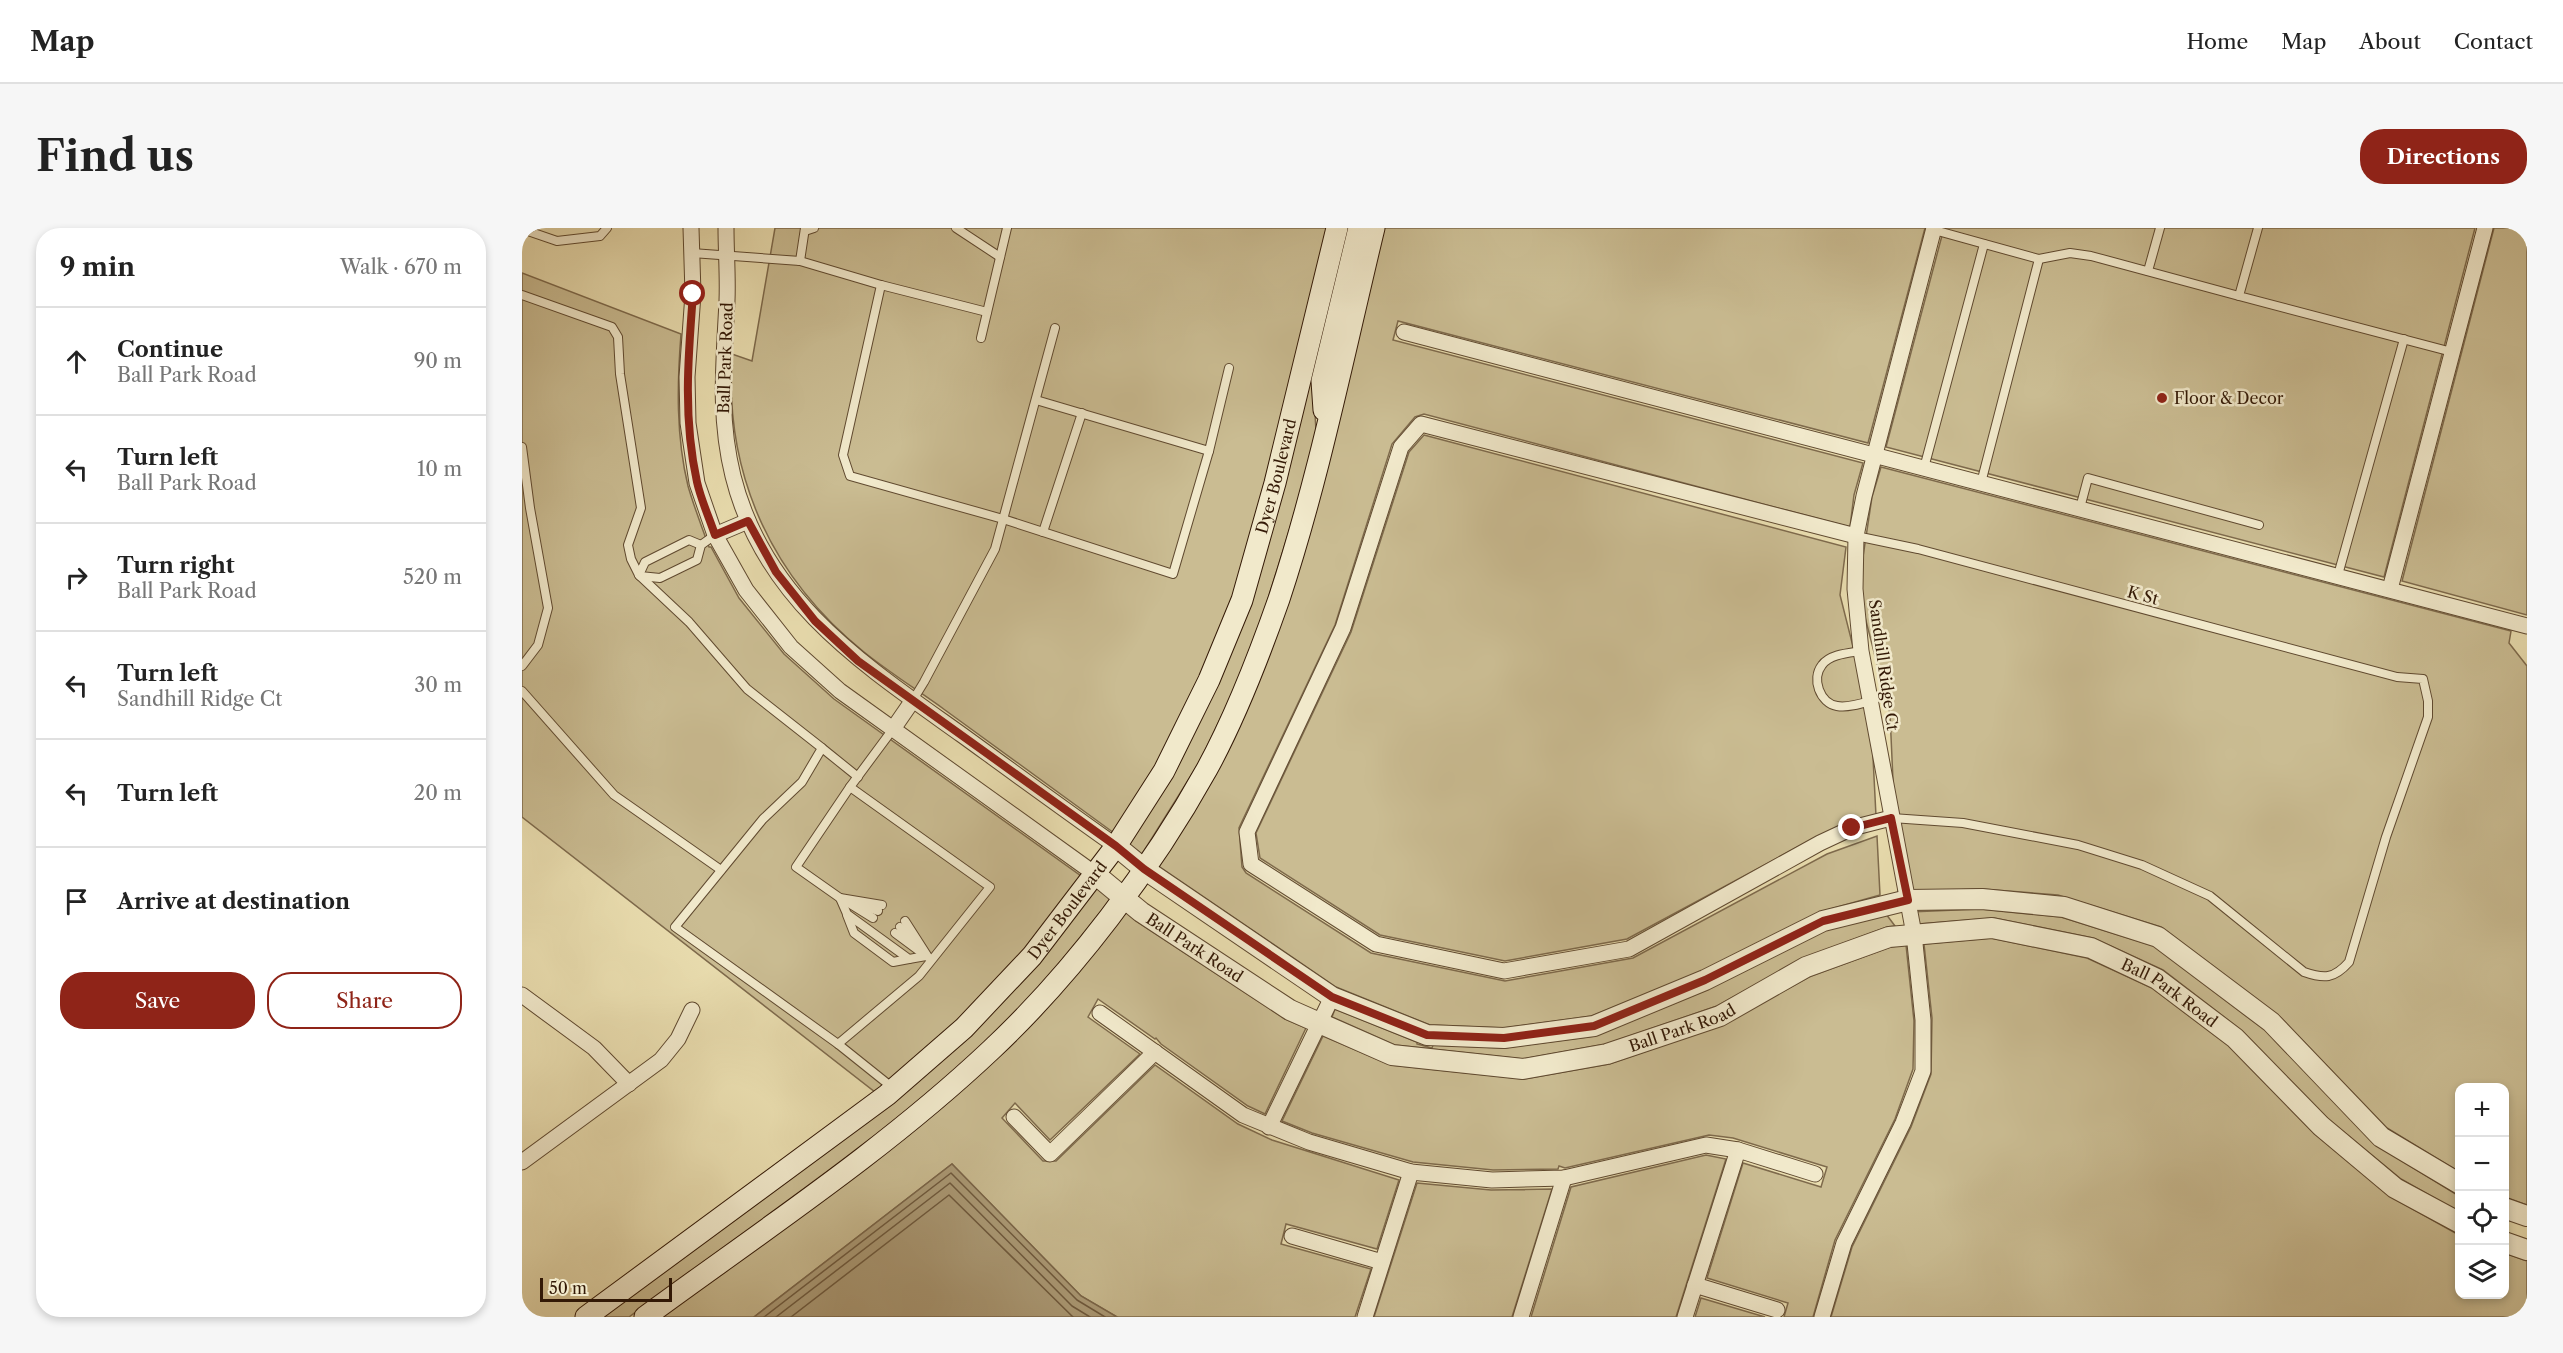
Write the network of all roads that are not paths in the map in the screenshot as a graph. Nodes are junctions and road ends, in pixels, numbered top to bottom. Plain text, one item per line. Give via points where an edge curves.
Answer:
1 (607, 228) edge
2 (692, 228) edge
3 (726, 228) edge
4 (814, 228) edge
5 (956, 228) edge
6 (1007, 228) edge
7 (1337, 228) edge
8 (1359, 228) edge
9 (1374, 228) edge
10 (2160, 228) edge
11 (2258, 228) edge
12 (2485, 228) edge
13 (522, 229) edge
14 (805, 229) edge
15 (1934, 229) edge
16 (1984, 244) junction
17 (692, 254) junction
18 (727, 254) junction
19 (1000, 257) junction
20 (2039, 259) junction
21 (800, 261) junction
22 (2148, 271) junction
23 (881, 285) junction
24 (522, 295) edge
25 (2239, 296) junction
26 (987, 312) junction
27 (1054, 328) dead end
28 (1404, 332) dead end
29 (981, 338) dead end
30 (2404, 339) junction
31 (2452, 352) junction
32 (1229, 368) dead end
33 (1036, 400) junction
34 (1082, 413) junction
35 (1325, 431) junction
36 (522, 447) edge
37 (1209, 451) junction
38 (1874, 455) junction
39 (1924, 468) junction
40 (1981, 483) junction
41 (2080, 508) junction
42 (1003, 519) junction
43 (748, 521) junction
44 (2259, 525) dead end
45 (1043, 532) junction
46 (715, 535) junction
47 (1856, 536) junction
48 (701, 545) junction
49 (639, 575) junction
50 (2338, 575) junction
51 (2390, 589) junction
52 (2527, 626) edge
53 (1861, 651) junction
54 (522, 666) edge
55 (522, 691) edge
56 (913, 700) junction
57 (1870, 701) junction
58 (892, 729) junction
59 (822, 748) junction
60 (858, 777) junction
61 (850, 788) junction
62 (1891, 818) junction
63 (1116, 846) junction
64 (1144, 869) junction
65 (721, 870) junction
66 (1095, 874) junction
67 (1124, 897) junction
68 (840, 898) junction
69 (1908, 900) junction
70 (1914, 934) junction
71 (929, 958) junction
72 (522, 995) edge
73 (1332, 997) junction
74 (692, 1010) dead end
75 (1100, 1013) dead end
76 (1319, 1023) junction
77 (838, 1044) junction
78 (1155, 1052) junction
79 (629, 1084) junction
80 (894, 1089) junction
81 (1014, 1117) dead end
82 (1269, 1127) junction
83 (1738, 1150) junction
84 (522, 1162) edge
85 (1411, 1172) junction
86 (1815, 1174) dead end
87 (1564, 1178) junction
88 (2455, 1181) edge
89 (2509, 1209) edge
90 (2527, 1216) edge
91 (2455, 1220) edge
92 (1292, 1236) dead end
93 (2509, 1243) edge
94 (2527, 1250) edge
95 (1383, 1262) junction
96 (1695, 1286) junction
97 (1777, 1310) dead end
98 (586, 1317) edge
99 (645, 1317) edge
100 (1365, 1317) edge
101 (1521, 1317) edge
102 (1686, 1317) edge
103 (1822, 1317) edge

1 - 13 lane via 600,236 557,241
2 - 17 street, Ball Park Road
3 - 18 street, Ball Park Road
4 - 14 lane
5 - 19 lane
6 - 19 lane
7 - 63 main road, Dyer Boulevard via 1275,483 1242,600 1209,680 1164,771
8 - 35 main road via 1322,381
9 - 35 main road
10 - 22 lane
11 - 25 lane
12 - 31 street
14 - 21 lane
15 - 16 lane
15 - 38 street, Sandhill Ridge Ct
16 - 20 lane
16 - 39 lane
17 - 18 lane
17 - 46 street, Ball Park Road via 687,423 697,483
18 - 21 lane
18 - 43 street, Ball Park Road via 723,422 733,477
19 - 26 lane
20 - 22 lane via 2070,253
20 - 40 lane
21 - 23 lane
22 - 25 lane
23 - 26 lane
23 - 42 lane via 843,455 850,476
24 - 49 lane via 612,327 618,337 641,508 628,545
25 - 30 lane
26 - 29 lane
27 - 33 lane
28 - 38 street
30 - 31 lane
30 - 50 lane
31 - 51 street
32 - 37 lane
33 - 34 lane
33 - 42 lane
34 - 37 lane
34 - 45 lane
35 - 64 main road via 1310,496 1278,599 1244,690 1207,768
36 - 54 lane via 548,608 538,645
37 - 45 lane via 1173,574
38 - 39 street
38 - 47 street, Sandhill Ridge Ct
39 - 40 street
40 - 41 street
41 - 44 lane via 2088,478
41 - 50 street
42 - 45 lane
42 - 56 lane via 994,549
43 - 46 street
43 - 56 street, Ball Park Road via 776,572 815,621 858,661
46 - 48 lane
46 - 58 street, Ball Park Road via 746,590 791,647 840,691
47 - 53 street, Sandhill Ridge Ct via 1855,589
47 - 62 lane, K St via 1918,549 2397,677 2423,679 2428,701 2428,717 2386,837 2349,962 2340,973 2320,978 2304,972 2210,896 2142,866 2078,845 1963,823
47 - 62 street via 1421,424 1401,447 1343,628 1247,832 1251,864 1376,944 1504,971 1629,949 1820,843 1852,828
48 - 49 lane via 689,540 645,562
48 - 49 lane via 697,560 660,578
49 - 59 lane via 689,622 747,689
50 - 51 street
51 - 52 street
53 - 57 street, Sandhill Ridge Ct
53 - 57 lane via 1836,656 1822,664 1817,676 1819,691 1826,702 1838,706
55 - 65 lane via 614,795
56 - 58 street
56 - 63 street, Ball Park Road
57 - 62 street, Sandhill Ridge Ct
58 - 60 lane
58 - 66 street, Ball Park Road
59 - 60 lane
59 - 65 lane via 802,782 763,819
60 - 61 lane
61 - 68 lane via 796,867
61 - 71 lane via 990,886
62 - 69 street, Sandhill Ridge Ct
63 - 64 street, Ball Park Road
63 - 66 main road, Dyer Boulevard
64 - 67 main road
64 - 73 street, Ball Park Road
65 - 77 lane via 675,927
66 - 67 street, Ball Park Road
66 - 80 main road, Dyer Boulevard via 1017,972 964,1028
67 - 76 street, Ball Park Road via 1290,1010
67 - 99 main road via 1060,977 993,1049 904,1126
68 - 68 lane via 878,911
68 - 71 lane via 847,914 909,959
69 - 70 street, Sandhill Ridge Ct
69 - 73 street, Ball Park Road via 1823,921 1705,980 1594,1026 1504,1038 1427,1035
69 - 88 street, Ball Park Road via 1982,899 2064,907 2158,937 2271,1022 2381,1137
70 - 76 street, Ball Park Road via 1889,937 1806,967 1720,1016 1607,1054 1523,1069 1392,1055
70 - 91 street, Ball Park Road via 1992,928 2091,948 2157,979 2235,1038 2321,1126 2395,1188
70 - 103 street, Sandhill Ridge Ct via 1923,1020 1923,1071 1903,1123 1844,1243
71 - 71 lane via 900,927
71 - 77 lane via 919,976
72 - 79 street via 594,1048
73 - 76 street
74 - 79 street via 671,1050
75 - 78 street
76 - 82 street
77 - 80 lane
78 - 81 street via 1050,1154
78 - 82 street via 1243,1115
79 - 84 street
80 - 98 main road, Dyer Boulevard
82 - 85 street
83 - 86 street
83 - 87 street via 1706,1145
83 - 96 street
85 - 87 street via 1492,1180
85 - 95 street
87 - 101 street
89 - 90 street
92 - 95 street
93 - 94 street
95 - 100 street
96 - 97 street
96 - 102 street

